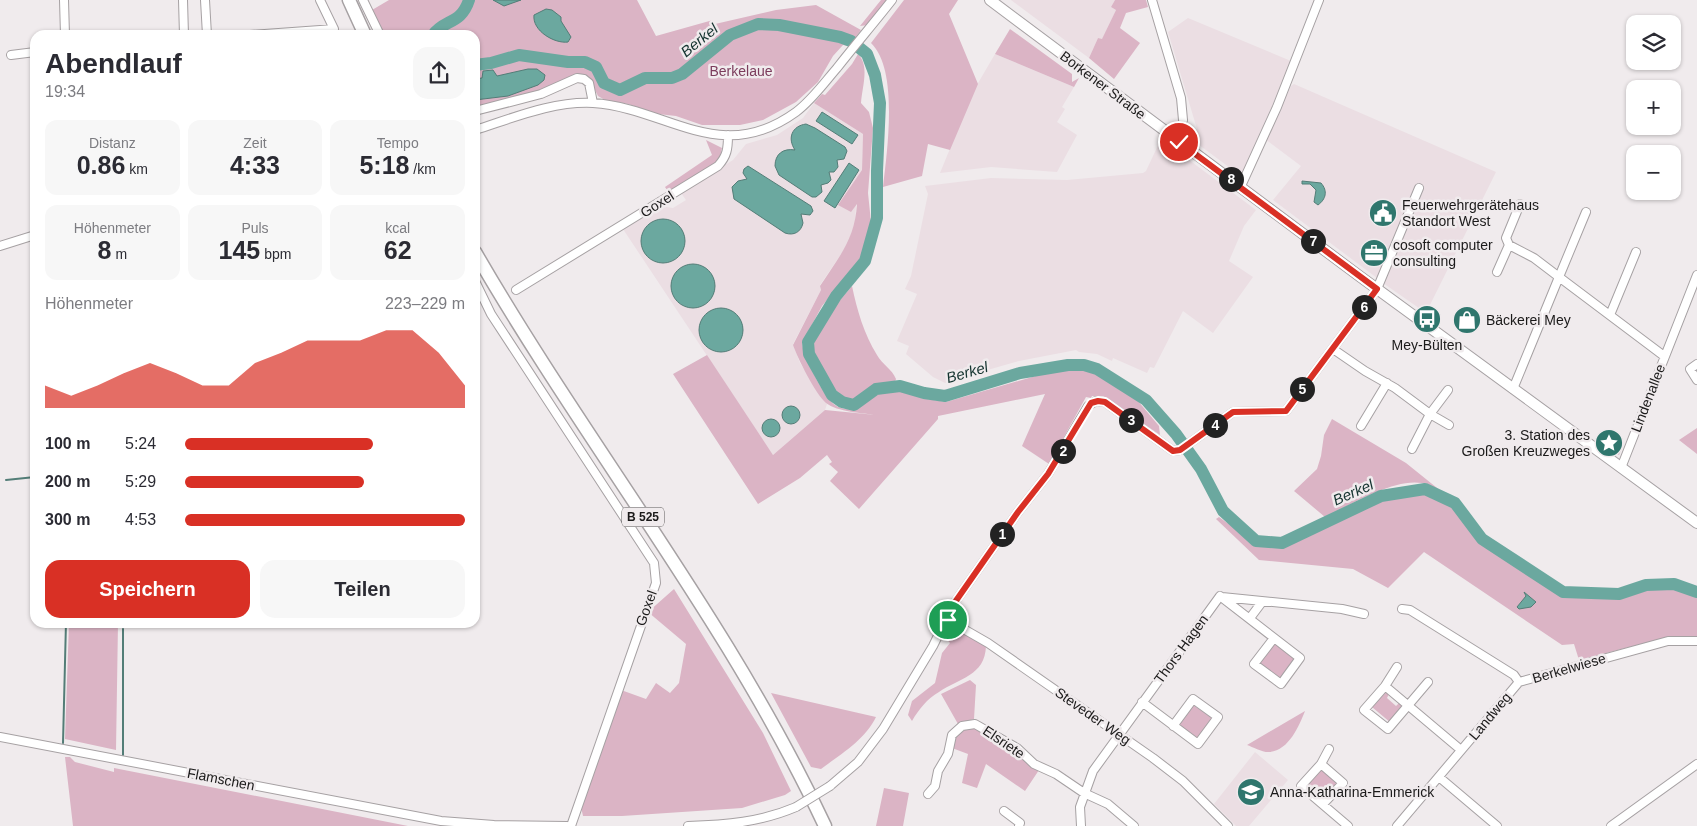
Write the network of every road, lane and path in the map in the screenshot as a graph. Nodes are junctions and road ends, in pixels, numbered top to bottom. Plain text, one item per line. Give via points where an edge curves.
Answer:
1 (64, 0) edge
2 (183, 0) edge
3 (205, 0) edge
4 (320, 0) edge
5 (349, 0) edge
6 (363, 0) edge
7 (892, 0) edge
8 (990, 0) edge
9 (1152, 0) edge
10 (1319, 0) edge
11 (65, 30) edge
12 (184, 30) edge
13 (207, 30) edge
14 (320, 30) edge
15 (364, 30) edge
16 (378, 30) edge
17 (30, 53) edge
18 (11, 55) dead end
19 (592, 103) junction
20 (480, 110) edge
21 (1182, 120) dead end
22 (480, 129) edge
23 (728, 135) junction
24 (1241, 186) junction
25 (1419, 188) dead end
26 (1520, 204) dead end
27 (1586, 212) dead end
28 (30, 237) edge
29 (1509, 245) junction
30 (0, 246) edge
31 (1636, 252) dead end
32 (480, 260) edge
33 (1497, 272) dead end
34 (1697, 275) edge
35 (1559, 277) junction
36 (1377, 289) junction
37 (516, 290) dead end
38 (480, 291) edge
39 (1610, 315) junction
40 (1333, 349) junction
41 (1664, 356) junction
42 (1697, 364) edge
43 (1697, 380) edge
44 (1386, 383) junction
45 (1513, 389) junction
46 (1448, 390) dead end
47 (1430, 414) junction
48 (1449, 425) dead end
49 (1361, 426) dead end
50 (1412, 449) dead end
51 (1620, 468) junction
52 (1697, 523) edge
53 (1220, 596) junction
54 (1262, 602) junction
55 (1402, 609) dead end
56 (1364, 614) dead end
57 (1250, 618) junction
58 (948, 620) junction
59 (1274, 638) junction
60 (1697, 641) edge
61 (1397, 667) dead end
62 (1428, 682) dead end
63 (1519, 682) junction
64 (1385, 686) junction
65 (1142, 702) junction
66 (1409, 707) junction
67 (1173, 726) junction
68 (1119, 734) junction
69 (0, 737) edge
70 (1329, 749) dead end
71 (1460, 750) junction
72 (1320, 764) junction
73 (1697, 764) edge
74 (1439, 777) junction
75 (1084, 793) junction
76 (928, 794) dead end
77 (1323, 804) junction
78 (1004, 811) dead end
79 (1021, 825) edge
80 (494, 826) edge
81 (567, 826) edge
82 (571, 826) edge
83 (688, 826) edge
84 (825, 826) edge
85 (1081, 826) edge
86 (1134, 826) edge
87 (1228, 826) edge
88 (1348, 826) edge
89 (1397, 826) edge
90 (1498, 826) edge
91 (1612, 826) edge

1 - 11 street
2 - 12 street
3 - 13 street
4 - 14 street via 334,29
5 - 15 main road
6 - 16 street
7 - 23 street via 810,100 791,116 763,129
8 - 24 street, Borkener Straße
9 - 21 street via 1181,98
10 - 24 street via 1277,107
17 - 18 street
19 - 20 street via 589,83 577,78 541,94
19 - 22 street via 561,106
19 - 23 street via 629,109 700,133
23 - 37 street, Goxel via 728,150 718,166
24 - 36 street, Borkener Straße
25 - 36 street
26 - 29 street via 1506,238
27 - 35 street
28 - 30 street
29 - 33 street
29 - 35 street, Lindenallee via 1534,258
31 - 39 street
32 - 84 main road, B 525 via 540,361 724,641 781,738
34 - 41 street, Lindenallee
35 - 39 street, Lindenallee
35 - 45 street
36 - 40 street
36 - 45 street, Borkener Straße
38 - 82 street, Goxel via 491,314 654,564 656,573 656,583
39 - 41 street, Lindenallee
40 - 44 street
40 - 58 street via 1286,411 1233,412 1176,450 1105,402 1091,403 1048,474 953,605
41 - 51 street, Lindenallee
42 - 43 street via 1690,369
44 - 47 street
44 - 49 street
45 - 51 street, Borkener Straße
46 - 47 street
47 - 48 street
47 - 50 street
51 - 52 street, Borkener Straße
53 - 54 street
53 - 57 street
53 - 65 street, Thors Hagen
54 - 56 street
54 - 57 street
55 - 63 street, Berkelwiese via 1410,610 1514,674
57 - 59 street
58 - 68 street, Steveder Weg via 988,642
58 - 83 street, bridge via 870,748 830,786 776,815 738,824
59 - 59 street via 1300,658 1281,684 1254,664
60 - 63 street, Berkelwiese via 1668,641
61 - 64 street
62 - 66 street
63 - 71 street, Landweg
64 - 66 street, Landweg
64 - 66 street via 1364,710 1388,729
65 - 67 street
65 - 68 street, Thors Hagen
66 - 71 street, Landweg
67 - 67 street via 1198,744 1218,718 1193,699
68 - 75 street, Thors Hagen via 1093,772
68 - 87 street, Steveder Weg via 1183,781
69 - 80 street, Flamschen via 441,821
70 - 72 street
71 - 74 street, Landweg
72 - 77 street via 1302,786
72 - 77 street via 1343,783
73 - 91 street
74 - 89 street, Landweg
74 - 90 street
75 - 76 street, Elsriete via 1034,764 1017,748 984,727 969,724 952,735 935,786
75 - 85 street, Thors Hagen via 1080,807
75 - 86 street, Elsriete via 1108,804
77 - 88 street
78 - 79 street
80 - 81 street, Flamschen

